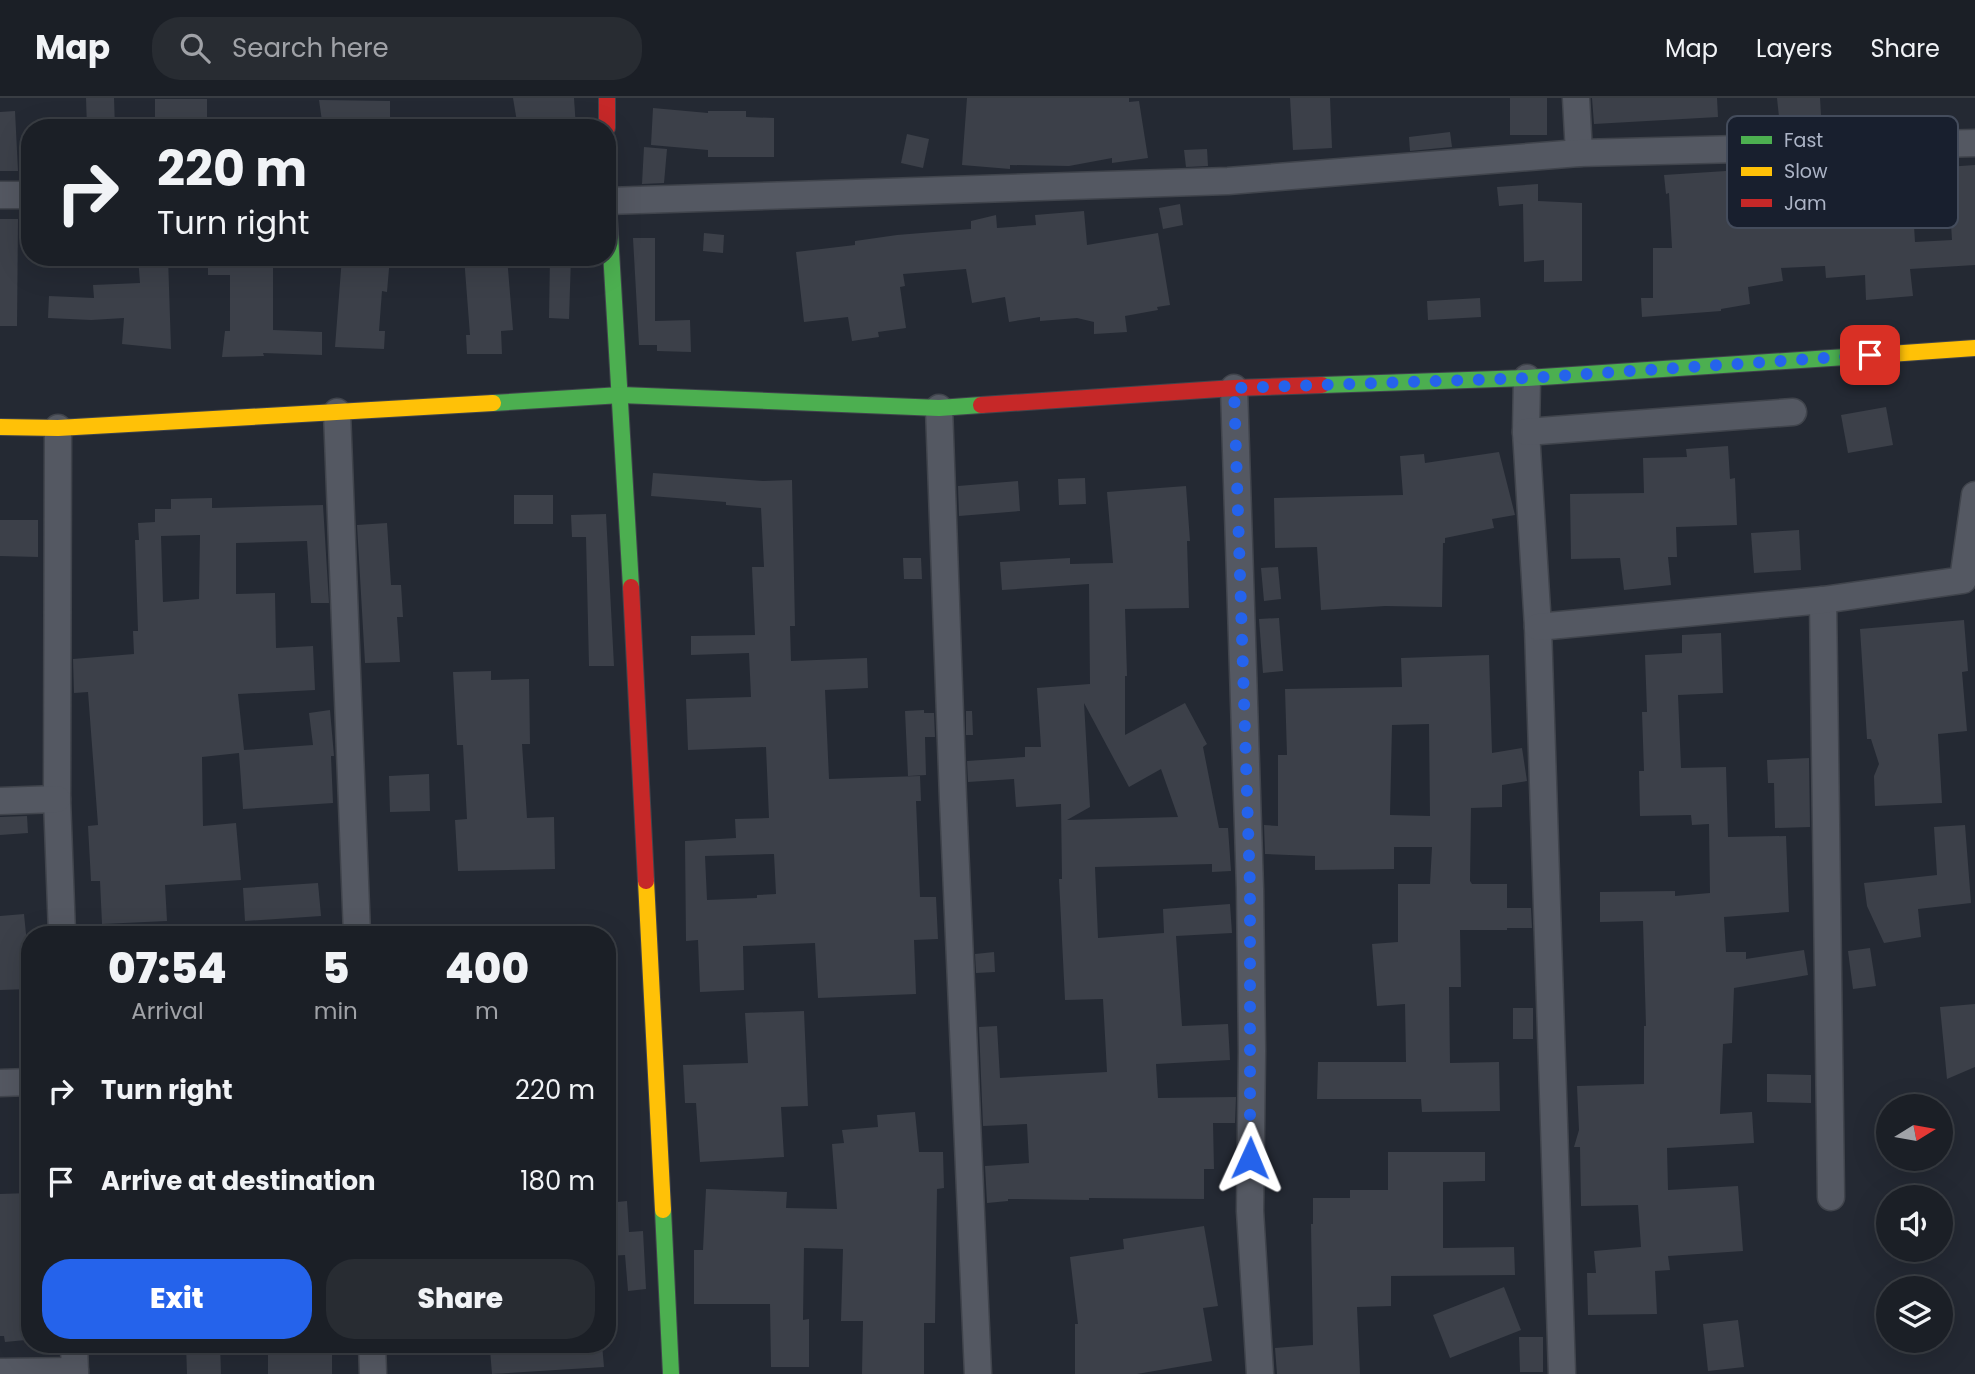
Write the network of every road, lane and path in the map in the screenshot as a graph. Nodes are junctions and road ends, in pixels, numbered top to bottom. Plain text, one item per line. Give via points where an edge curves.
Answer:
1 (607, 98) edge
2 (1576, 98) edge
3 (607, 119) edge
4 (1727, 149) edge
5 (1579, 153) junction
6 (0, 195) edge
7 (21, 195) edge
8 (616, 201) edge
9 (612, 266) edge
10 (1975, 348) edge
11 (1527, 378) junction
12 (1234, 388) junction
13 (621, 396) junction
14 (939, 408) junction
15 (337, 412) junction
16 (1793, 412) dead end
17 (0, 427) edge
18 (58, 428) junction
19 (1526, 432) junction
20 (1975, 495) edge
21 (1969, 580) edge
22 (1823, 600) junction
23 (1538, 627) junction
24 (57, 799) junction
25 (0, 800) edge
26 (62, 926) edge
27 (357, 926) edge
28 (21, 1082) edge
29 (0, 1083) edge
30 (1830, 1198) dead end
31 (74, 1353) edge
32 (372, 1353) edge
33 (0, 1372) edge
34 (75, 1373) edge
35 (373, 1374) edge
36 (671, 1374) edge
37 (978, 1374) edge
38 (1261, 1374) edge
39 (1562, 1374) edge

1 - 3 street
2 - 5 street
4 - 5 street
5 - 8 street via 1228,181
6 - 7 street
9 - 13 street
10 - 11 street
11 - 12 street
11 - 19 street
12 - 14 street
12 - 38 street via 1250,888 1250,1211
13 - 14 street
13 - 15 street
13 - 36 street
14 - 37 street
15 - 18 street
15 - 27 street
16 - 19 street
17 - 18 street
18 - 24 street
19 - 23 street
20 - 21 street
21 - 22 street
22 - 23 street
22 - 30 street
23 - 39 street
24 - 25 street
24 - 26 street
28 - 29 street
31 - 34 street
32 - 35 street
33 - 34 street

